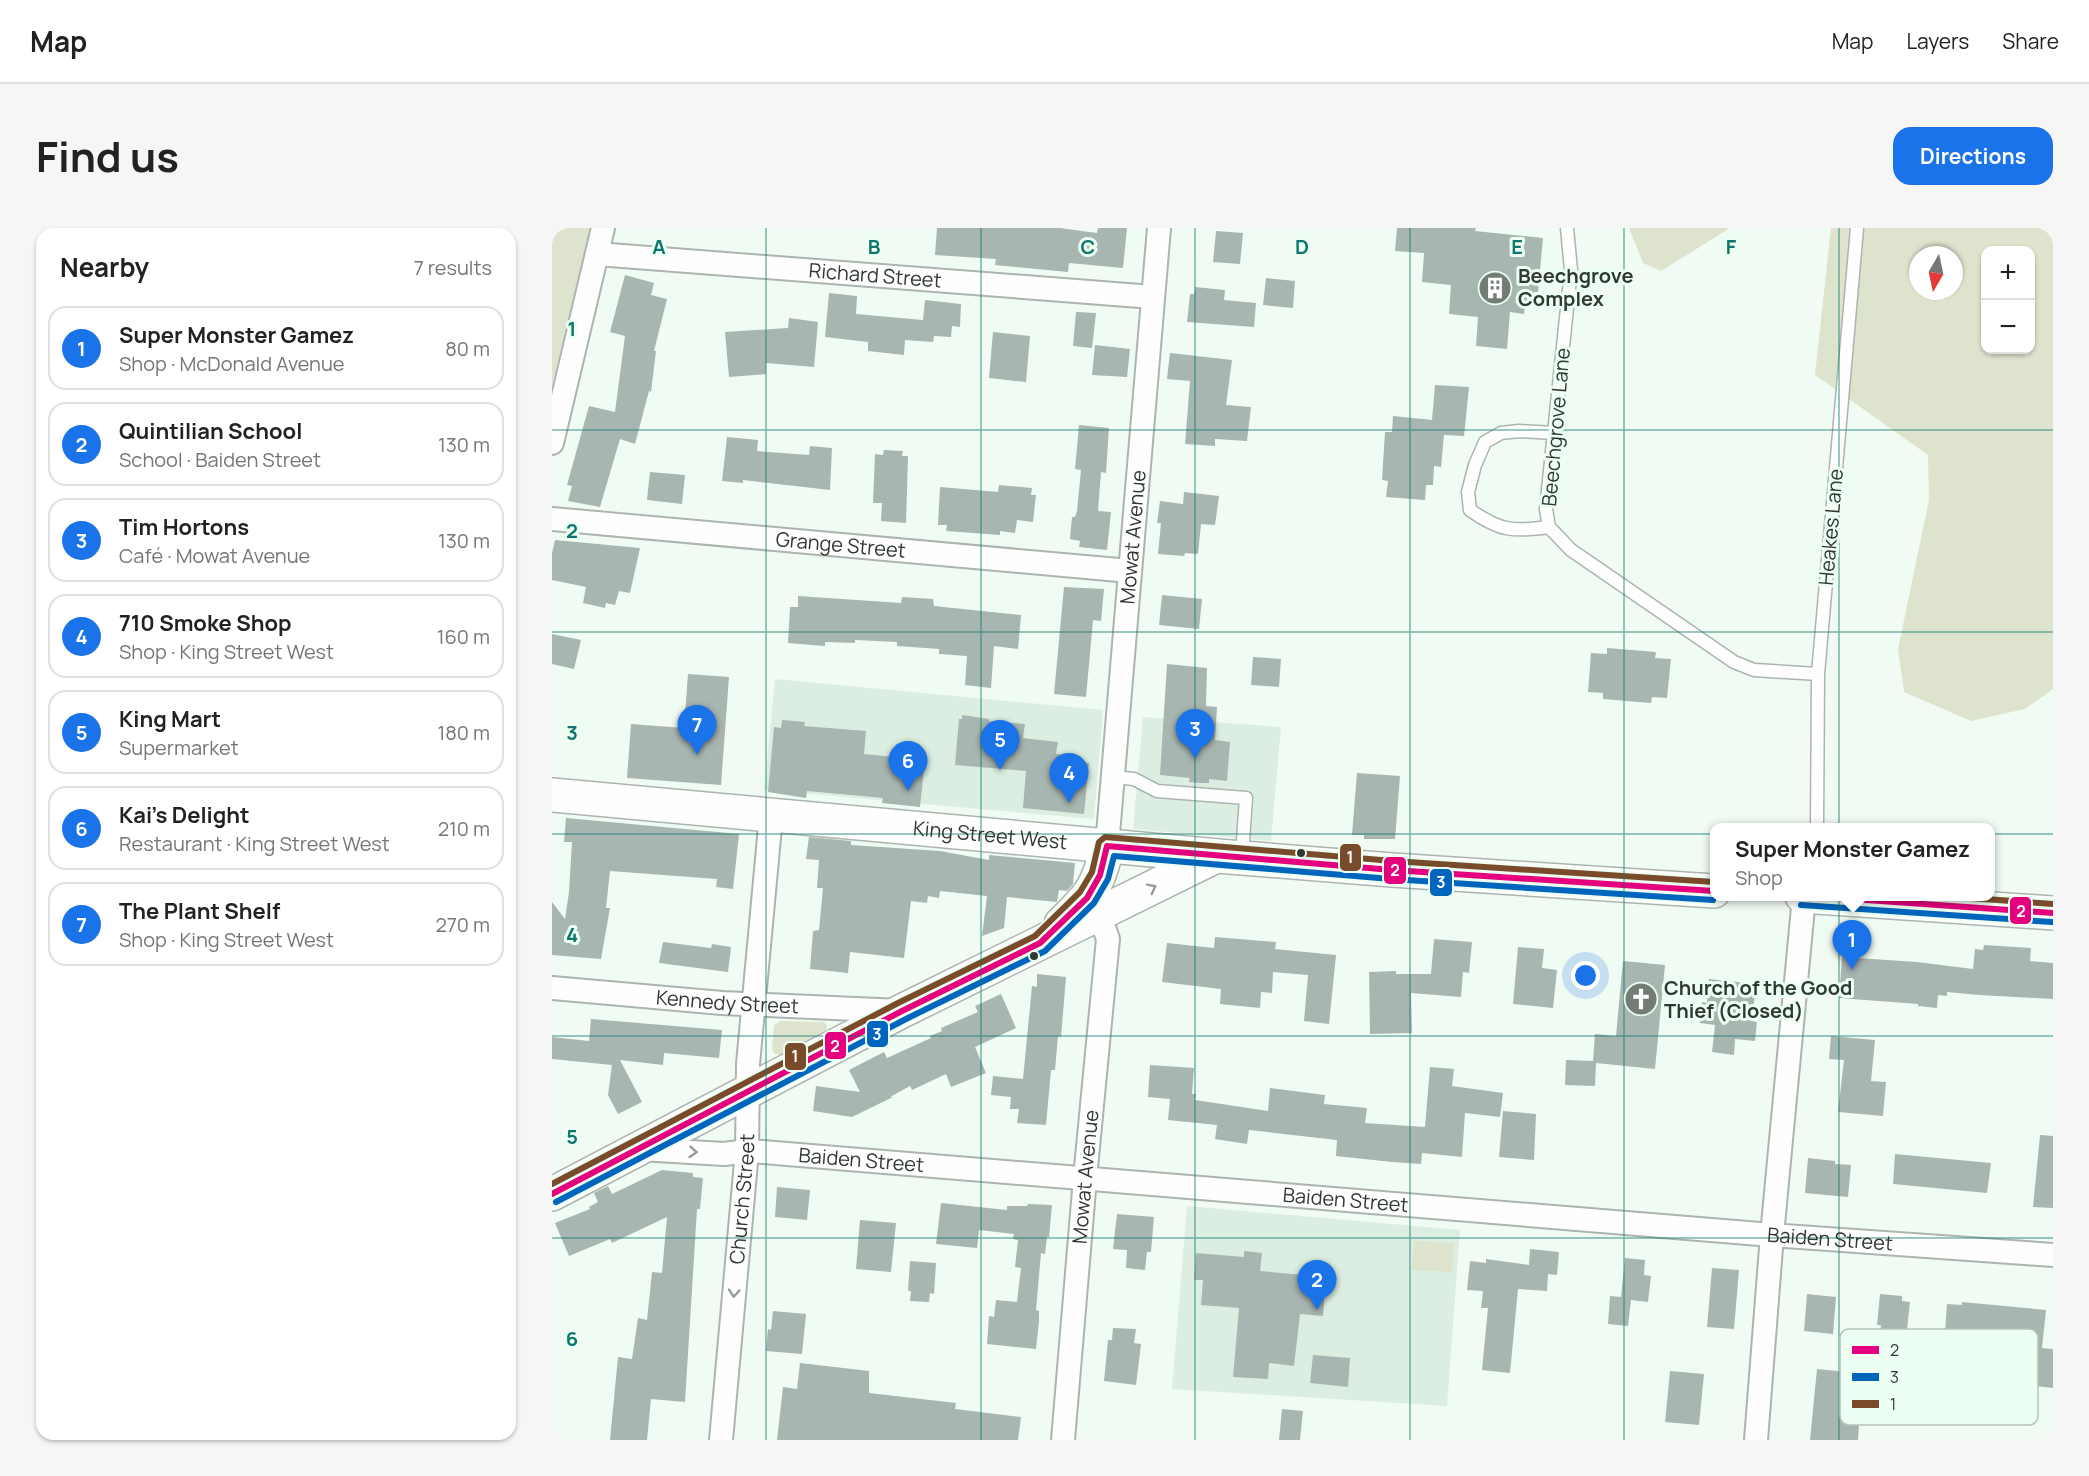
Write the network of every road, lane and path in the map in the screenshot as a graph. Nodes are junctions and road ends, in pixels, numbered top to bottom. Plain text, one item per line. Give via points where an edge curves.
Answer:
1 (603, 228) edge
2 (1159, 228) edge
3 (1567, 228) edge
4 (1857, 228) edge
5 (597, 254) junction
6 (1153, 297) junction
7 (1554, 433) junction
8 (552, 443) edge
9 (552, 519) edge
10 (1549, 526) junction
11 (1130, 571) junction
12 (1818, 674) junction
13 (1113, 777) junction
14 (552, 795) edge
15 (771, 816) junction
16 (1816, 823) edge
17 (1107, 846) junction
18 (1230, 856) junction
19 (1710, 891) edge
20 (1803, 901) edge
21 (1897, 901) edge
22 (2053, 913) edge
23 (1099, 914) junction
24 (1040, 943) junction
25 (552, 988) edge
26 (753, 1004) junction
27 (902, 1011) junction
28 (748, 1091) junction
29 (640, 1149) junction
30 (747, 1151) junction
31 (1085, 1178) junction
32 (552, 1194) edge
33 (1772, 1235) junction
34 (2053, 1255) edge
35 (721, 1440) edge
36 (1063, 1440) edge
37 (1756, 1440) edge

1 - 5 street
2 - 6 street, Mowat Avenue
3 - 7 lane, Beechgrove Lane via 1571,270
4 - 12 lane, Heakes Lane
5 - 6 street, Richard Street
5 - 8 street
6 - 11 street, Mowat Avenue
7 - 10 lane, Beechgrove Lane via 1546,509
7 - 10 lane via 1501,433 1485,442 1468,492 1470,510 1504,529
9 - 11 street, Grange Street
10 - 12 lane, Beechgrove Lane via 1571,550 1734,662 1754,670
11 - 13 street, Mowat Avenue
12 - 16 lane, Heakes Lane
13 - 17 street, Mowat Avenue
13 - 18 lane via 1134,779 1157,791 1246,798
14 - 15 main road, King Street West
15 - 17 main road, King Street West
15 - 26 street, Church Street
17 - 18 main road, King Street West
17 - 24 main road via 1100,875 1087,898
18 - 19 main road, King Street West
23 -> 18 main road
20 - 33 street
21 - 22 main road
23 - 24 main road
23 - 31 street, Mowat Avenue via 1108,939
24 - 27 main road
25 - 26 street, Kennedy Street
26 - 27 street, Kennedy Street
26 - 28 street, Church Street
27 - 28 main road
28 - 29 main road
28 - 30 street, Church Street
29 -> 30 street, Baiden Street via 724,1154
29 - 32 main road
30 - 31 street, Baiden Street
30 -> 35 street, Church Street
31 - 33 street, Baiden Street
31 - 36 street, Mowat Avenue
33 - 34 street, Baiden Street
33 - 37 street

